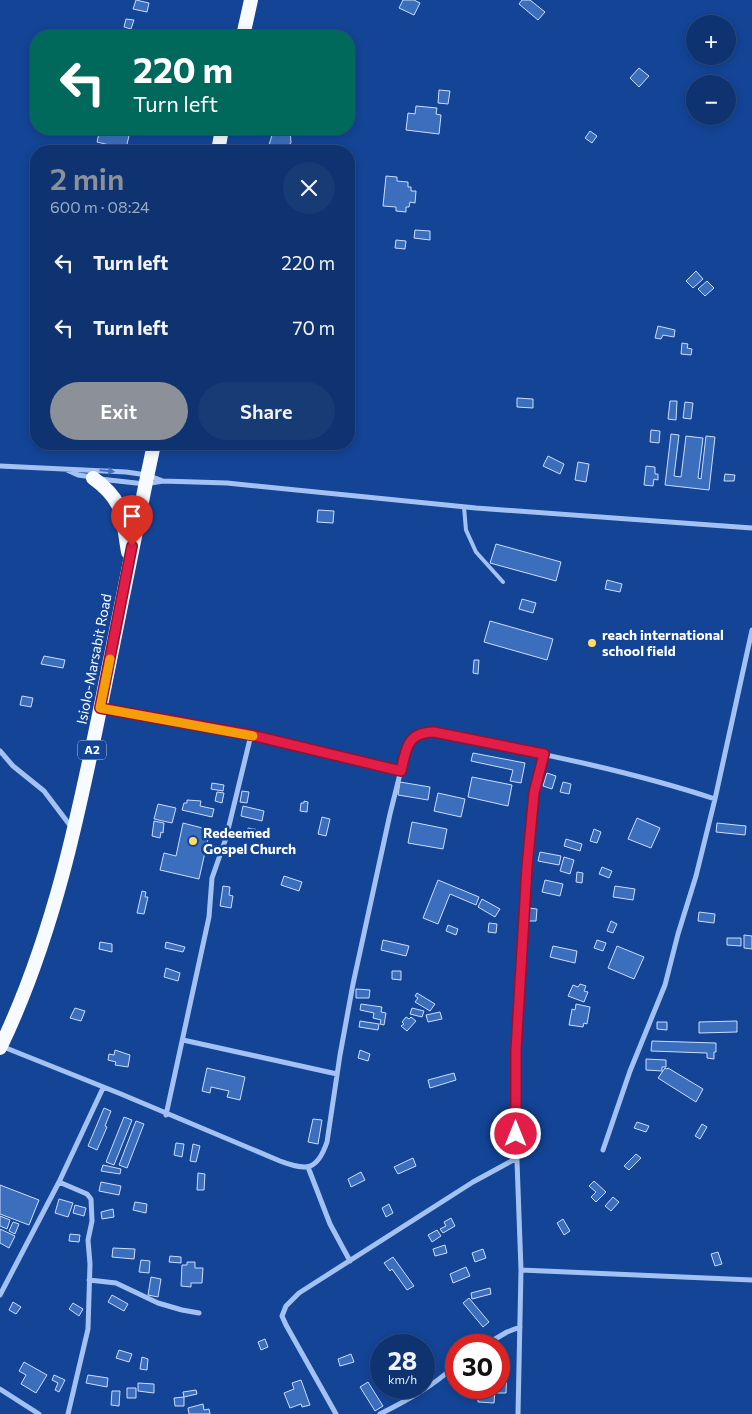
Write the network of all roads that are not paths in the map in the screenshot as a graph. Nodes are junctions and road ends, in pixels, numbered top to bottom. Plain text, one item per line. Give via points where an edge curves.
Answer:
1 (251, 0) edge
2 (244, 30) edge
3 (153, 450) edge
4 (0, 466) edge
5 (67, 470) junction
6 (93, 478) junction
7 (146, 480) junction
8 (163, 481) junction
9 (464, 507) junction
10 (752, 528) edge
11 (129, 560) junction
12 (503, 582) dead end
13 (752, 630) edge
14 (100, 708) junction
15 (251, 735) junction
16 (0, 751) edge
17 (544, 754) junction
18 (401, 771) junction
19 (715, 799) junction
20 (73, 831) junction
21 (183, 1040) junction
22 (0, 1047) edge
23 (337, 1074) junction
24 (103, 1088) junction
25 (166, 1115) junction
26 (603, 1150) dead end
27 (516, 1158) junction
28 (308, 1167) junction
29 (59, 1182) junction
30 (350, 1261) junction
31 (521, 1270) junction
32 (89, 1280) junction
33 (752, 1280) edge
34 (0, 1295) edge
35 (199, 1313) dead end
36 (520, 1327) junction
37 (504, 1334) edge
38 (445, 1375) edge
39 (0, 1389) edge
40 (39, 1414) edge
41 (68, 1414) edge
42 (336, 1414) edge
43 (380, 1414) edge
44 (518, 1414) edge

1 - 2 highway
3 - 7 highway, Isiolo-Marsabit Road / A2
4 - 5 street
5 - 6 street
5 -> 7 street
6 - 7 street
6 - 11 highway via 109,490 117,502
7 - 8 street
7 - 8 street
7 - 11 highway, Isiolo-Marsabit Road / A2
8 - 9 street via 227,483
9 - 10 street
9 - 12 lane via 466,530 476,552
11 - 14 highway, Isiolo-Marsabit Road / A2
13 - 19 street
14 - 15 street
14 - 20 highway, Isiolo-Marsabit Road / A2
15 - 18 street
15 - 21 street via 226,838 212,878 209,917
16 - 20 street via 44,791
17 - 18 street via 424,732 409,742
17 - 19 street
17 - 27 street via 534,793 522,942 516,1050
18 - 23 street via 353,984
19 - 26 street via 665,985 626,1080
20 - 22 highway, Isiolo-Marsabit Road / A2 via 30,979
21 - 23 street
21 - 25 street
22 - 24 street
23 - 28 street via 327,1142 318,1162
24 - 25 street
24 - 29 street
25 - 28 street via 280,1162
27 - 30 street
27 - 31 street
28 - 30 street via 330,1224
29 - 32 street via 87,1194 91,1199
29 - 34 street
30 - 42 street via 298,1293 282,1316
31 - 33 street
31 - 36 street
32 - 35 street via 116,1283 164,1305
32 - 41 street via 88,1328
36 - 37 street
36 - 44 street
38 - 43 street
39 - 40 street

